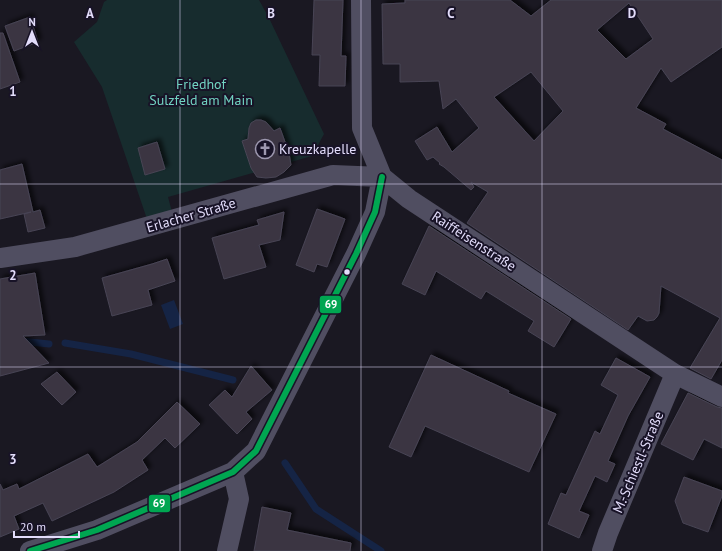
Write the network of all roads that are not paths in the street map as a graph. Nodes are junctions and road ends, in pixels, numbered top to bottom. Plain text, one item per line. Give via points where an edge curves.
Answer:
1 (360, 0) edge
2 (382, 177) junction
3 (0, 258) edge
4 (675, 374) junction
5 (722, 398) edge
6 (233, 472) junction
7 (30, 551) edge
8 (227, 551) edge
9 (602, 551) edge

1 - 2 street, Raiffeisenstraße via 362,128
2 - 3 street, Erlacher Straße via 334,175 75,247
2 - 4 street, Raiffeisenstraße via 409,199
2 - 6 street via 375,212 356,254 256,451
4 - 5 street, Raiffeisenstraße
4 - 9 street, M.-Schiestl-Straße
6 - 7 street via 97,530
6 - 8 street via 240,499

